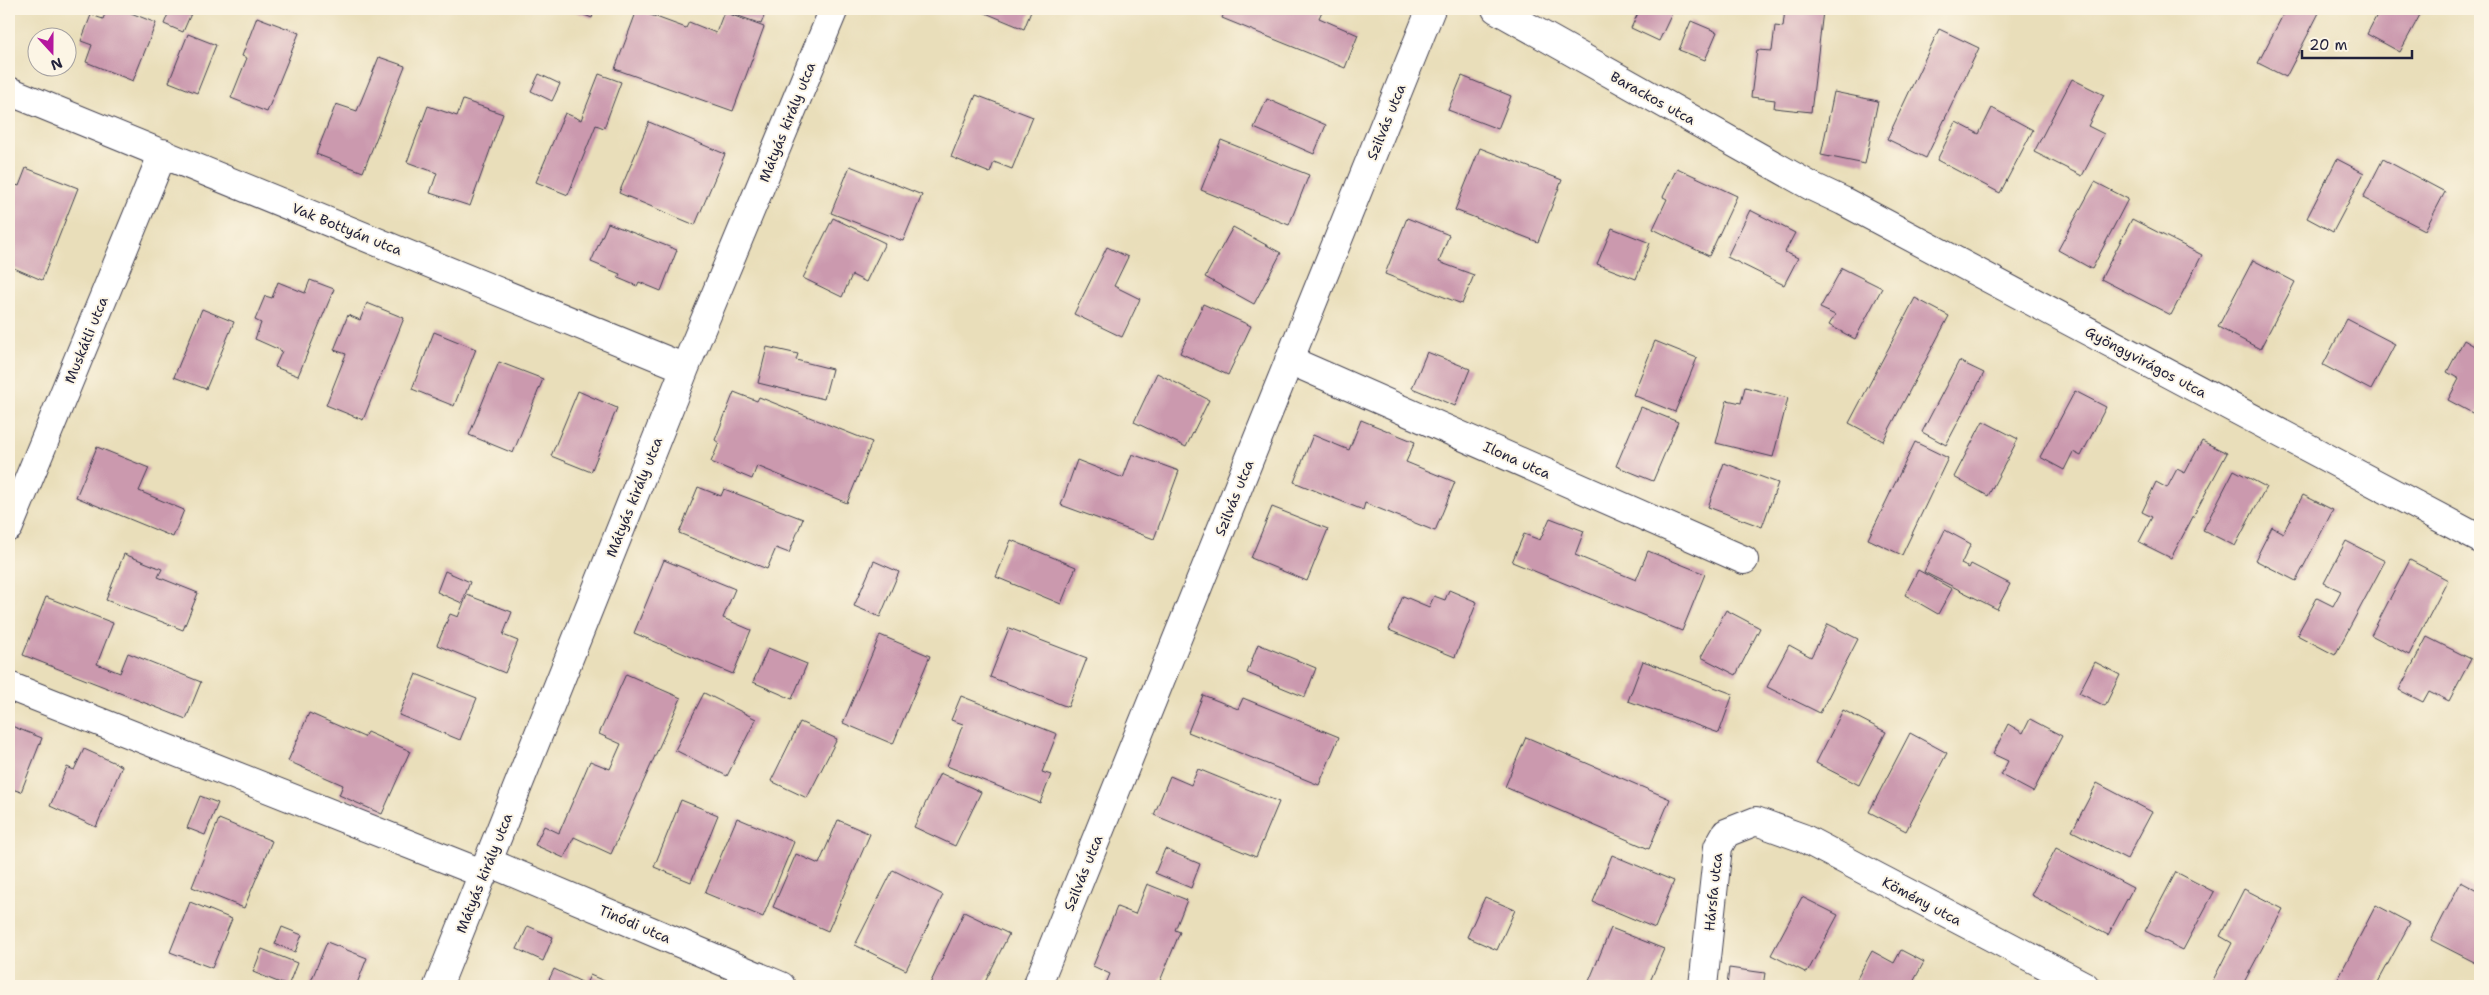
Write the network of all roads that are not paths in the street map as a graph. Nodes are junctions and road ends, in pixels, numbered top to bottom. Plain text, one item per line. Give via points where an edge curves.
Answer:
1 (834, 9) edge
2 (1431, 9) edge
3 (1496, 9) edge
4 (9, 92) edge
5 (163, 153) junction
6 (1811, 186) joint
7 (1290, 360) junction
8 (685, 368) junction
9 (9, 527) edge
10 (2480, 539) edge
11 (1744, 560) dead end
12 (9, 686) edge
13 (1756, 821) joint
14 (486, 868) junction
15 (438, 986) edge
16 (782, 986) edge
17 (1038, 986) edge
18 (1703, 986) edge
19 (2085, 986) edge

1 - 8 street, Mátyás király utca
2 - 7 street, Szilvás utca
3 - 6 street, Barackos utca
4 - 5 street, Vak Bottyán utca
5 - 8 street, Vak Bottyán utca
5 - 9 street, Muskátli utca
6 - 10 street, Gyöngyvirágos utca
7 - 11 street, Ilona utca
7 - 17 street, Szilvás utca
8 - 14 street, Mátyás király utca
12 - 14 street, Tinódi utca
13 - 18 street, Hársfa utca via 1726,833 1718,847
13 - 19 street, Kömény utca via 1803,838
14 - 15 street, Mátyás király utca
14 - 16 street, Tinódi utca

